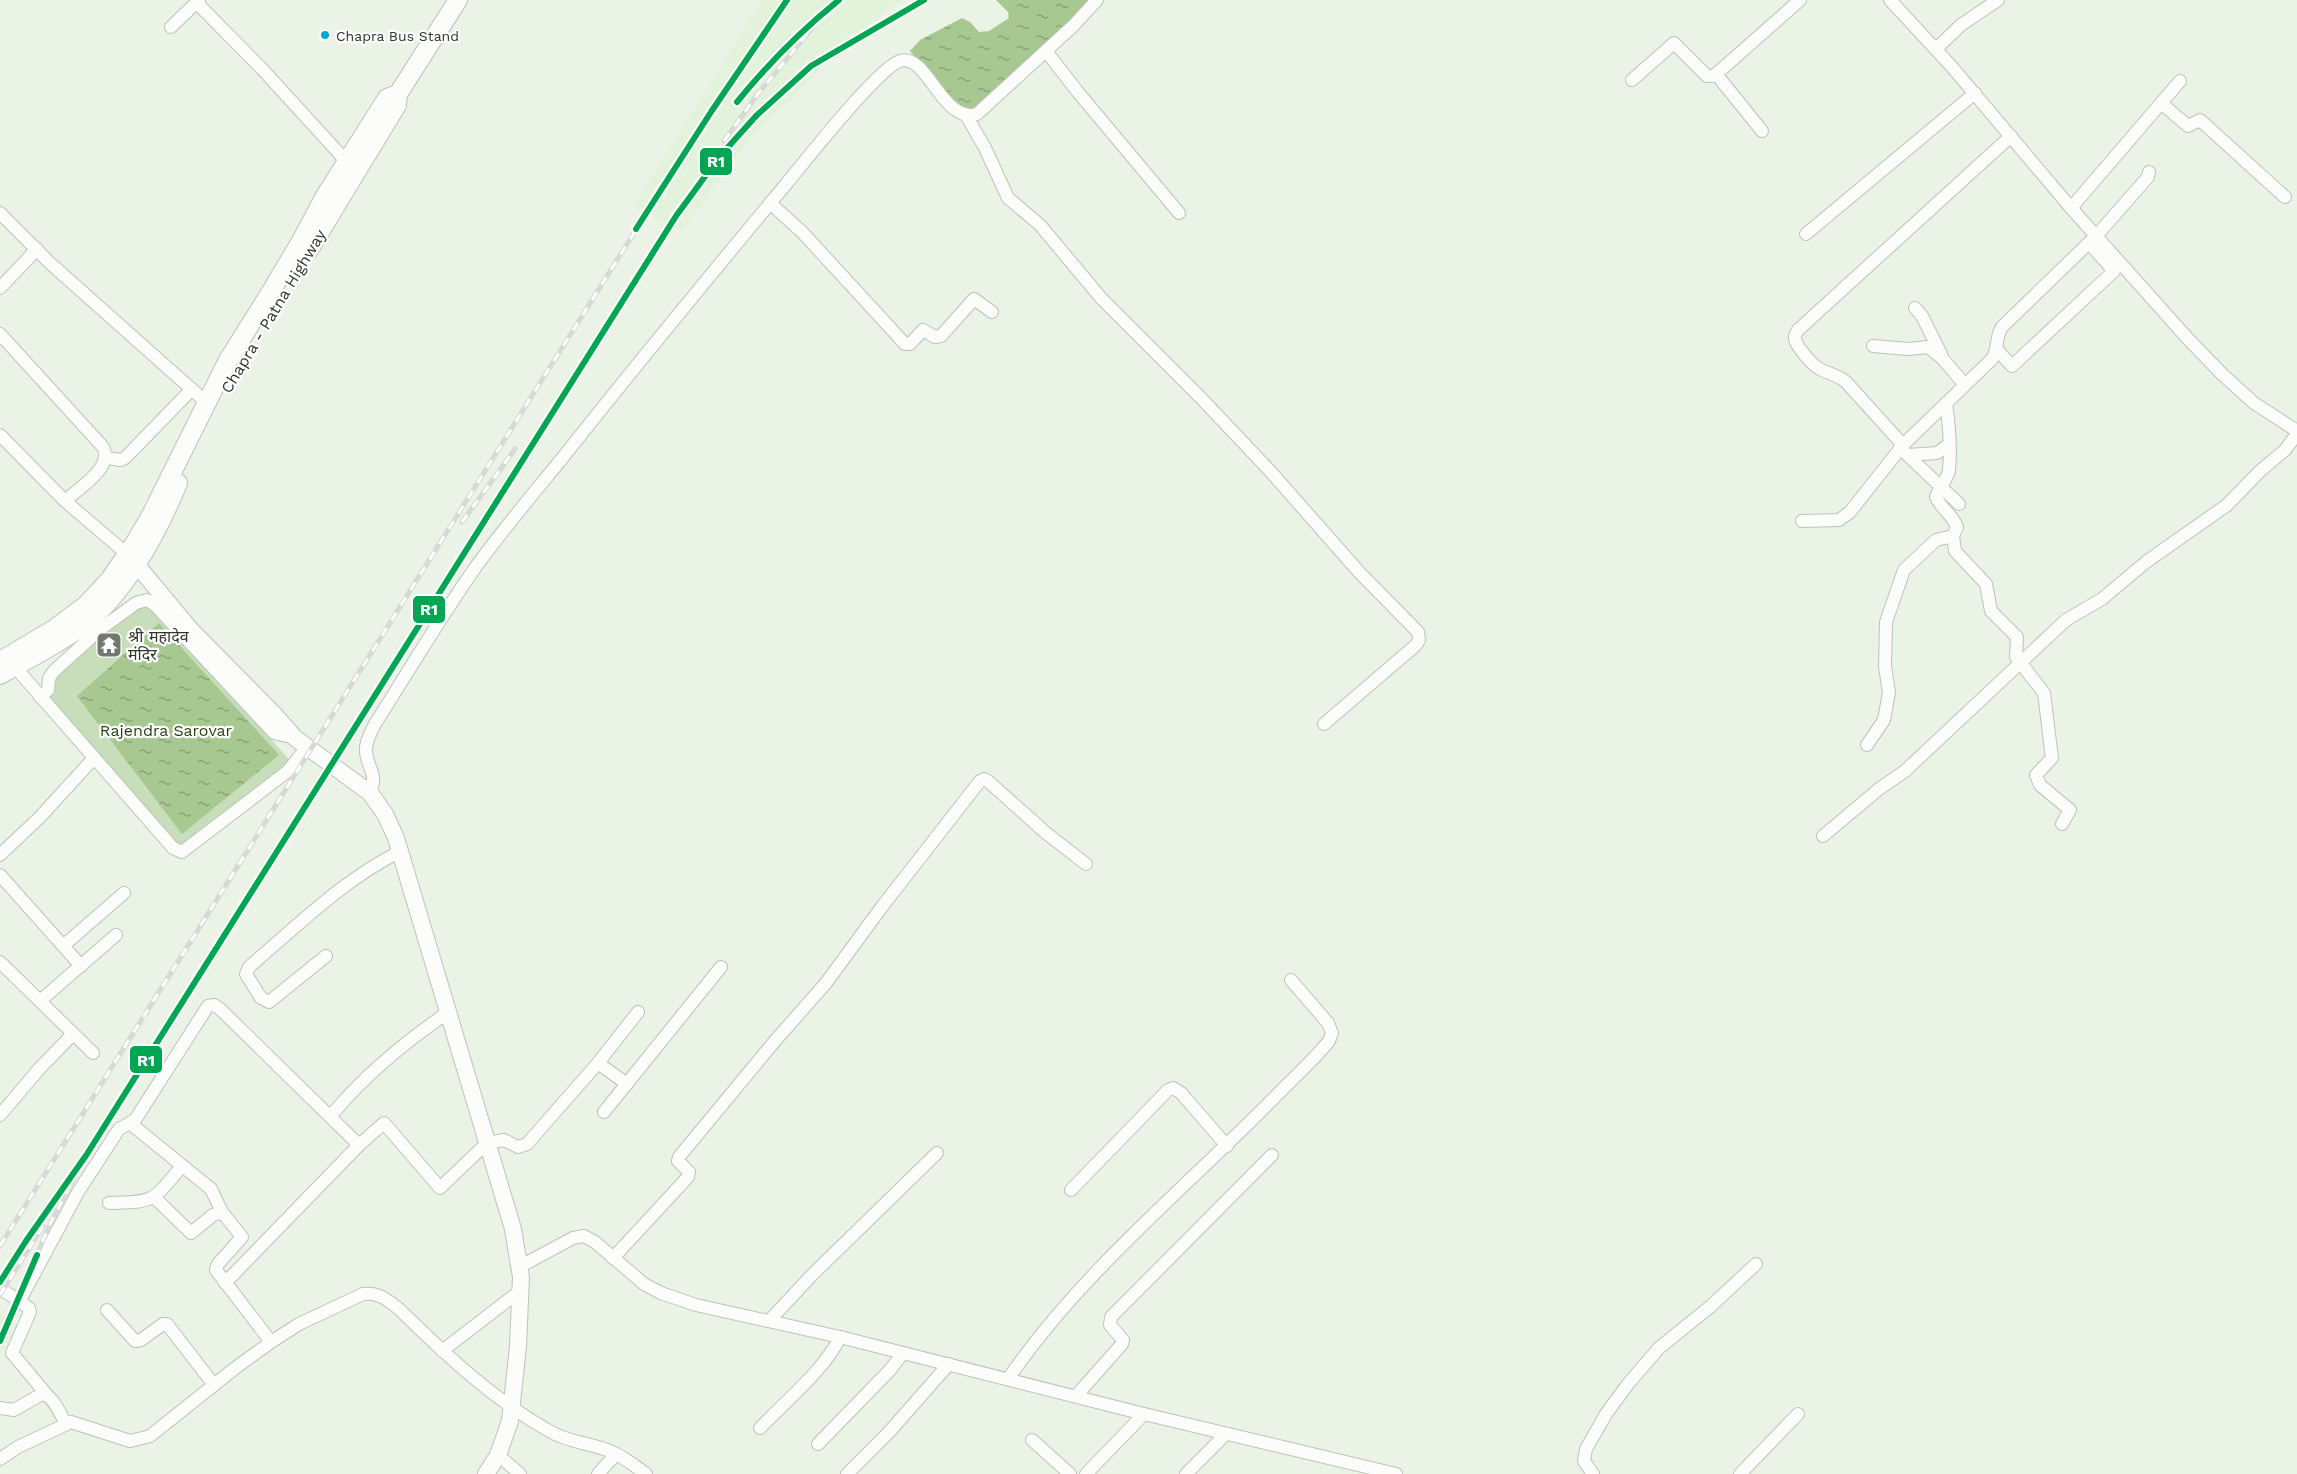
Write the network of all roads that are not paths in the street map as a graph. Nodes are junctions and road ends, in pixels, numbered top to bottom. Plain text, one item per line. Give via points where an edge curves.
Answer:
1 (458, 0) edge
2 (1097, 0) edge
3 (1800, 0) edge
4 (1890, 0) edge
5 (1998, 0) edge
6 (198, 1) edge
7 (171, 27) dead end
8 (1936, 49) junction
9 (1046, 51) junction
10 (1716, 74) junction
11 (1632, 80) dead end
12 (2180, 81) dead end
13 (1975, 93) junction
14 (398, 94) junction
15 (2161, 103) junction
16 (966, 115) junction
17 (1762, 131) dead end
18 (2011, 136) junction
19 (346, 162) junction
20 (2149, 172) dead end
21 (2285, 197) dead end
22 (770, 203) junction
23 (2070, 208) junction
24 (0, 213) edge
25 (1179, 213) dead end
26 (1806, 234) dead end
27 (2093, 239) junction
28 (37, 249) junction
29 (0, 288) edge
30 (1915, 308) dead end
31 (992, 312) dead end
32 (0, 334) edge
33 (1873, 346) dead end
34 (1997, 350) junction
35 (1942, 358) junction
36 (1965, 385) junction
37 (192, 389) junction
38 (206, 402) junction
39 (1946, 403) junction
40 (2297, 432) edge
41 (0, 435) edge
42 (1948, 445) junction
43 (1904, 450) junction
44 (107, 458) junction
45 (1940, 486) junction
46 (65, 501) junction
47 (1959, 504) dead end
48 (1802, 521) dead end
49 (1953, 536) junction
50 (132, 559) junction
51 (2021, 663) junction
52 (5, 668) edge
53 (40, 697) junction
54 (1324, 724) dead end
55 (301, 743) junction
56 (1867, 746) dead end
57 (94, 758) junction
58 (370, 794) junction
59 (2062, 824) dead end
60 (1823, 836) dead end
61 (399, 852) junction
62 (0, 855) edge
63 (1086, 864) dead end
64 (0, 874) edge
65 (124, 893) dead end
66 (116, 935) dead end
67 (63, 946) junction
68 (326, 956) dead end
69 (0, 962) edge
70 (81, 966) junction
71 (721, 967) dead end
72 (1291, 980) dead end
73 (40, 1001) junction
74 (638, 1012) dead end
75 (447, 1013) junction
76 (73, 1034) junction
77 (93, 1053) dead end
78 (598, 1063) junction
79 (627, 1084) junction
80 (335, 1111) dead end
81 (604, 1112) dead end
82 (0, 1115) edge
83 (131, 1124) junction
84 (487, 1143) junction
85 (359, 1145) junction
86 (1227, 1146) junction
87 (937, 1153) dead end
88 (1272, 1155) dead end
89 (182, 1166) junction
90 (1071, 1190) dead end
91 (155, 1198) junction
92 (109, 1203) dead end
93 (222, 1212) junction
94 (613, 1258) junction
95 (1756, 1264) dead end
96 (519, 1267) junction
97 (225, 1283) junction
98 (0, 1288) edge
99 (520, 1291) junction
100 (20, 1302) junction
101 (107, 1310) dead end
102 (769, 1322) junction
103 (840, 1337) junction
104 (271, 1342) junction
105 (442, 1351) junction
106 (903, 1353) junction
107 (949, 1364) junction
108 (1008, 1379) junction
109 (214, 1385) junction
110 (47, 1395) junction
111 (1076, 1396) junction
112 (0, 1408) edge
113 (512, 1408) junction
114 (1144, 1414) junction
115 (1798, 1414) dead end
116 (66, 1424) junction
117 (760, 1428) dead end
118 (1226, 1434) junction
119 (1032, 1440) dead end
120 (818, 1444) dead end
121 (616, 1454) junction
122 (498, 1455) junction
123 (0, 1459) edge
124 (486, 1474) edge
125 (520, 1474) edge
126 (598, 1474) edge
127 (646, 1474) edge
128 (847, 1474) edge
129 (1070, 1474) edge
130 (1086, 1474) edge
131 (1186, 1474) edge
132 (1396, 1474) edge
133 (1593, 1474) edge
134 (1740, 1474) edge

1 - 14 highway, Chapra - Patna Highway
2 - 9 street
3 - 10 street
4 - 8 street
5 - 8 street via 1961,24
6 - 7 street
6 - 19 street
8 - 13 street
9 - 16 street via 982,111
9 - 25 street
10 - 11 street via 1707,76 1674,43
10 - 17 street
12 - 15 street
13 - 18 street
13 - 26 street
14 - 19 highway, Chapra - Patna Highway via 387,98
14 - 50 highway, Chapra - Patna Highway via 397,105 237,365 164,519
15 - 21 street via 2188,126 2200,120
15 - 23 street
16 - 22 street via 952,108 915,64 900,61 880,75
16 - 54 street via 1008,198 1040,225 1101,298 1201,398 1418,632 1419,640 1412,649
18 - 23 street
18 - 43 street via 1796,333 1796,342 1815,367 1846,382
19 - 38 highway, Chapra - Patna Highway
20 - 27 street
22 - 31 street via 793,222 905,344 910,344 923,330 941,336 975,299
22 - 58 street via 475,568 367,740 366,751 374,774
23 - 27 street
24 - 28 street
27 - 34 street via 2002,327
27 - 34 street via 2115,271 2012,366
27 - 40 street via 2223,375 2254,403
28 - 29 street
28 - 37 street
30 - 35 street
32 - 44 street via 103,447
33 - 35 street via 1928,347
34 - 36 street
35 - 36 street
36 - 39 street
37 - 38 street
37 - 44 street via 125,458
38 - 50 highway, Chapra - Patna Highway
39 - 42 street
39 - 43 street
40 - 51 street via 2285,450 2227,505 2146,562 2102,599 2066,620
41 - 46 street
42 - 43 street via 1937,453
42 - 45 street via 1949,473
43 - 45 street
43 - 48 street via 1839,520
44 - 46 street
45 - 47 street
45 - 49 street via 1936,496 1940,506 1955,520
46 - 50 street
49 - 51 street via 1955,551 1986,584 1991,611 2017,637 2016,657
49 - 56 street via 1936,540 1904,570 1886,622 1889,692 1884,720
50 - 52 highway, Chapra - Patna Highway via 86,605
50 - 55 main road via 191,630
51 - 59 street via 2044,693 2052,758 2036,775 2040,785 2070,810
51 - 60 street via 1902,773
52 - 53 street
53 - 55 street via 48,692 54,671 82,645 136,603 147,600 274,733
53 - 57 street
55 - 57 street via 288,771 182,852 173,848
55 - 58 main road
57 - 62 street
58 - 61 main road via 385,814
61 - 68 street via 349,883 249,967 246,974 261,998 269,1002
61 - 75 main road
63 - 94 street via 989,782 980,781 826,983 679,1157 678,1162 689,1175
64 - 67 street
65 - 67 street
66 - 70 street
67 - 70 street
69 - 73 street
70 - 73 street
71 - 79 street
72 - 86 street via 1328,1023 1332,1037
73 - 76 street
74 - 78 street
75 - 80 street via 383,1061
75 - 84 main road
76 - 77 street
76 - 82 street
78 - 79 street
78 - 84 street via 527,1144 518,1147 501,1140
79 - 81 street
83 - 85 street via 204,1010 214,1005
83 - 89 street
83 - 100 street via 119,1129 78,1192
84 - 85 street via 440,1188 384,1123
84 - 96 main road via 513,1229
85 - 97 street
86 - 90 street via 1173,1088
86 - 108 street via 1048,1323
87 - 102 street
88 - 111 street via 1111,1317 1110,1324 1122,1338 1122,1344
89 - 91 street
89 - 93 street via 211,1190
91 - 92 street via 139,1203
91 - 93 street via 191,1233
93 - 97 street via 242,1237 216,1268
94 - 96 street via 579,1236
94 - 102 street via 661,1293
95 - 133 street via 1659,1348 1628,1384 1586,1449 1584,1461
96 - 99 main road
97 - 104 street
98 - 100 street
99 - 105 street
99 - 113 main road
100 - 110 street via 30,1312 12,1353
101 - 109 street via 135,1341 167,1324
102 - 103 street
103 - 106 street
103 - 117 street via 825,1361
104 - 105 street via 299,1324 373,1293 398,1308
104 - 109 street
105 - 113 street
106 - 107 street
106 - 120 street
107 - 108 street
107 - 128 street
108 - 111 street
109 - 116 street via 150,1436 139,1440 118,1438 86,1425
110 - 112 street via 14,1410
110 - 116 street
111 - 114 street
113 - 121 street via 552,1433
113 - 122 main road
114 - 118 street
114 - 130 street
115 - 134 street
116 - 123 street
118 - 131 street
118 - 132 street
119 - 129 street
121 - 126 street
121 - 127 street
122 - 124 main road
122 - 125 street

